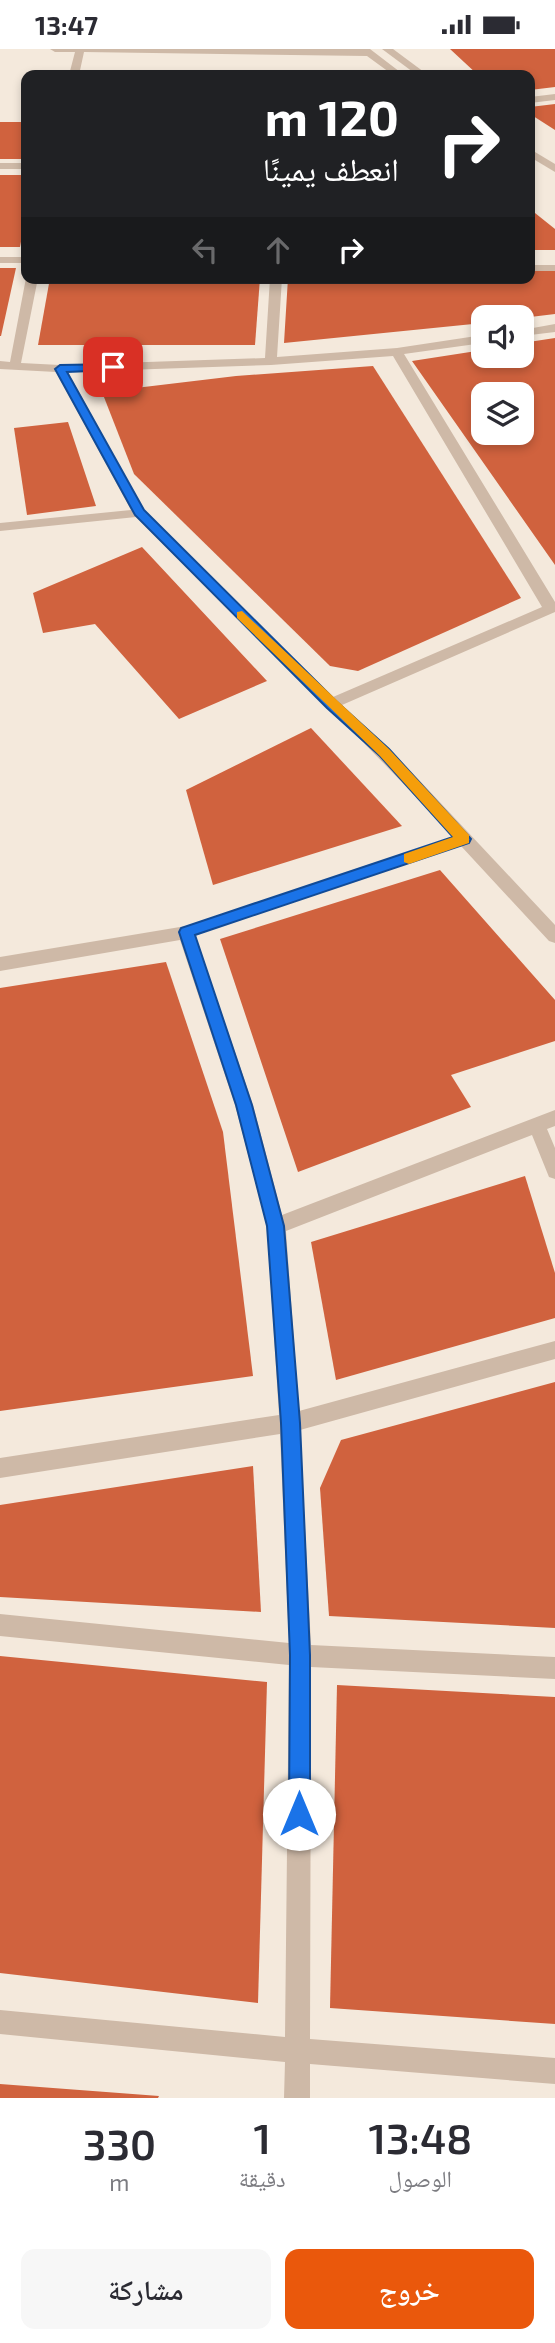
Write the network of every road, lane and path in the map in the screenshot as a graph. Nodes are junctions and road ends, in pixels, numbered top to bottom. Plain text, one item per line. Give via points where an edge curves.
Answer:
1 (55, 49) edge
2 (116, 49) edge
3 (389, 49) edge
4 (80, 50) edge
5 (366, 51) edge
6 (75, 70) edge
7 (392, 70) edge
8 (416, 70) edge
9 (555, 97) edge
10 (535, 99) edge
11 (535, 155) edge
12 (0, 166) edge
13 (21, 166) edge
14 (535, 169) edge
15 (555, 169) edge
16 (555, 183) edge
17 (0, 260) edge
18 (21, 260) edge
19 (535, 268) edge
20 (555, 268) edge
21 (31, 284) edge
22 (276, 284) edge
23 (555, 328) edge
24 (534, 331) edge
25 (471, 341) edge
26 (397, 352) junction
27 (271, 361) junction
28 (0, 365) edge
29 (15, 365) junction
30 (60, 369) junction
31 (139, 513) junction
32 (0, 527) edge
33 (553, 608) edge
34 (331, 704) junction
35 (464, 839) junction
36 (186, 932) junction
37 (555, 936) edge
38 (0, 964) edge
39 (555, 1118) edge
40 (537, 1125) junction
41 (555, 1171) edge
42 (276, 1226) junction
43 (555, 1350) edge
44 (290, 1423) junction
45 (0, 1468) edge
46 (0, 1625) edge
47 (300, 1655) junction
48 (555, 1668) edge
49 (0, 2022) edge
50 (298, 2051) junction
51 (555, 2070) edge
52 (297, 2098) edge

1 - 4 street
2 - 4 street
2 - 5 street
3 - 8 street
4 - 6 street
5 - 7 street
9 - 10 street
11 - 15 street
12 - 13 street
14 - 16 street
17 - 18 street
19 - 20 street
21 - 29 street
22 - 27 street
23 - 24 street
25 - 26 street
26 - 27 street
26 - 33 street
27 - 30 street
28 - 29 street
29 - 30 street
30 - 31 street
31 - 32 street
31 - 34 street
33 - 34 street
34 - 35 street via 385,753
35 - 36 street
35 - 37 street
36 - 38 street
36 - 42 street via 244,1105
39 - 40 street
40 - 41 street
40 - 42 street
42 - 44 street
43 - 44 street
44 - 45 street
44 - 47 street
46 - 47 street
47 - 48 street
47 - 50 street
49 - 50 street
50 - 51 street
50 - 52 street

